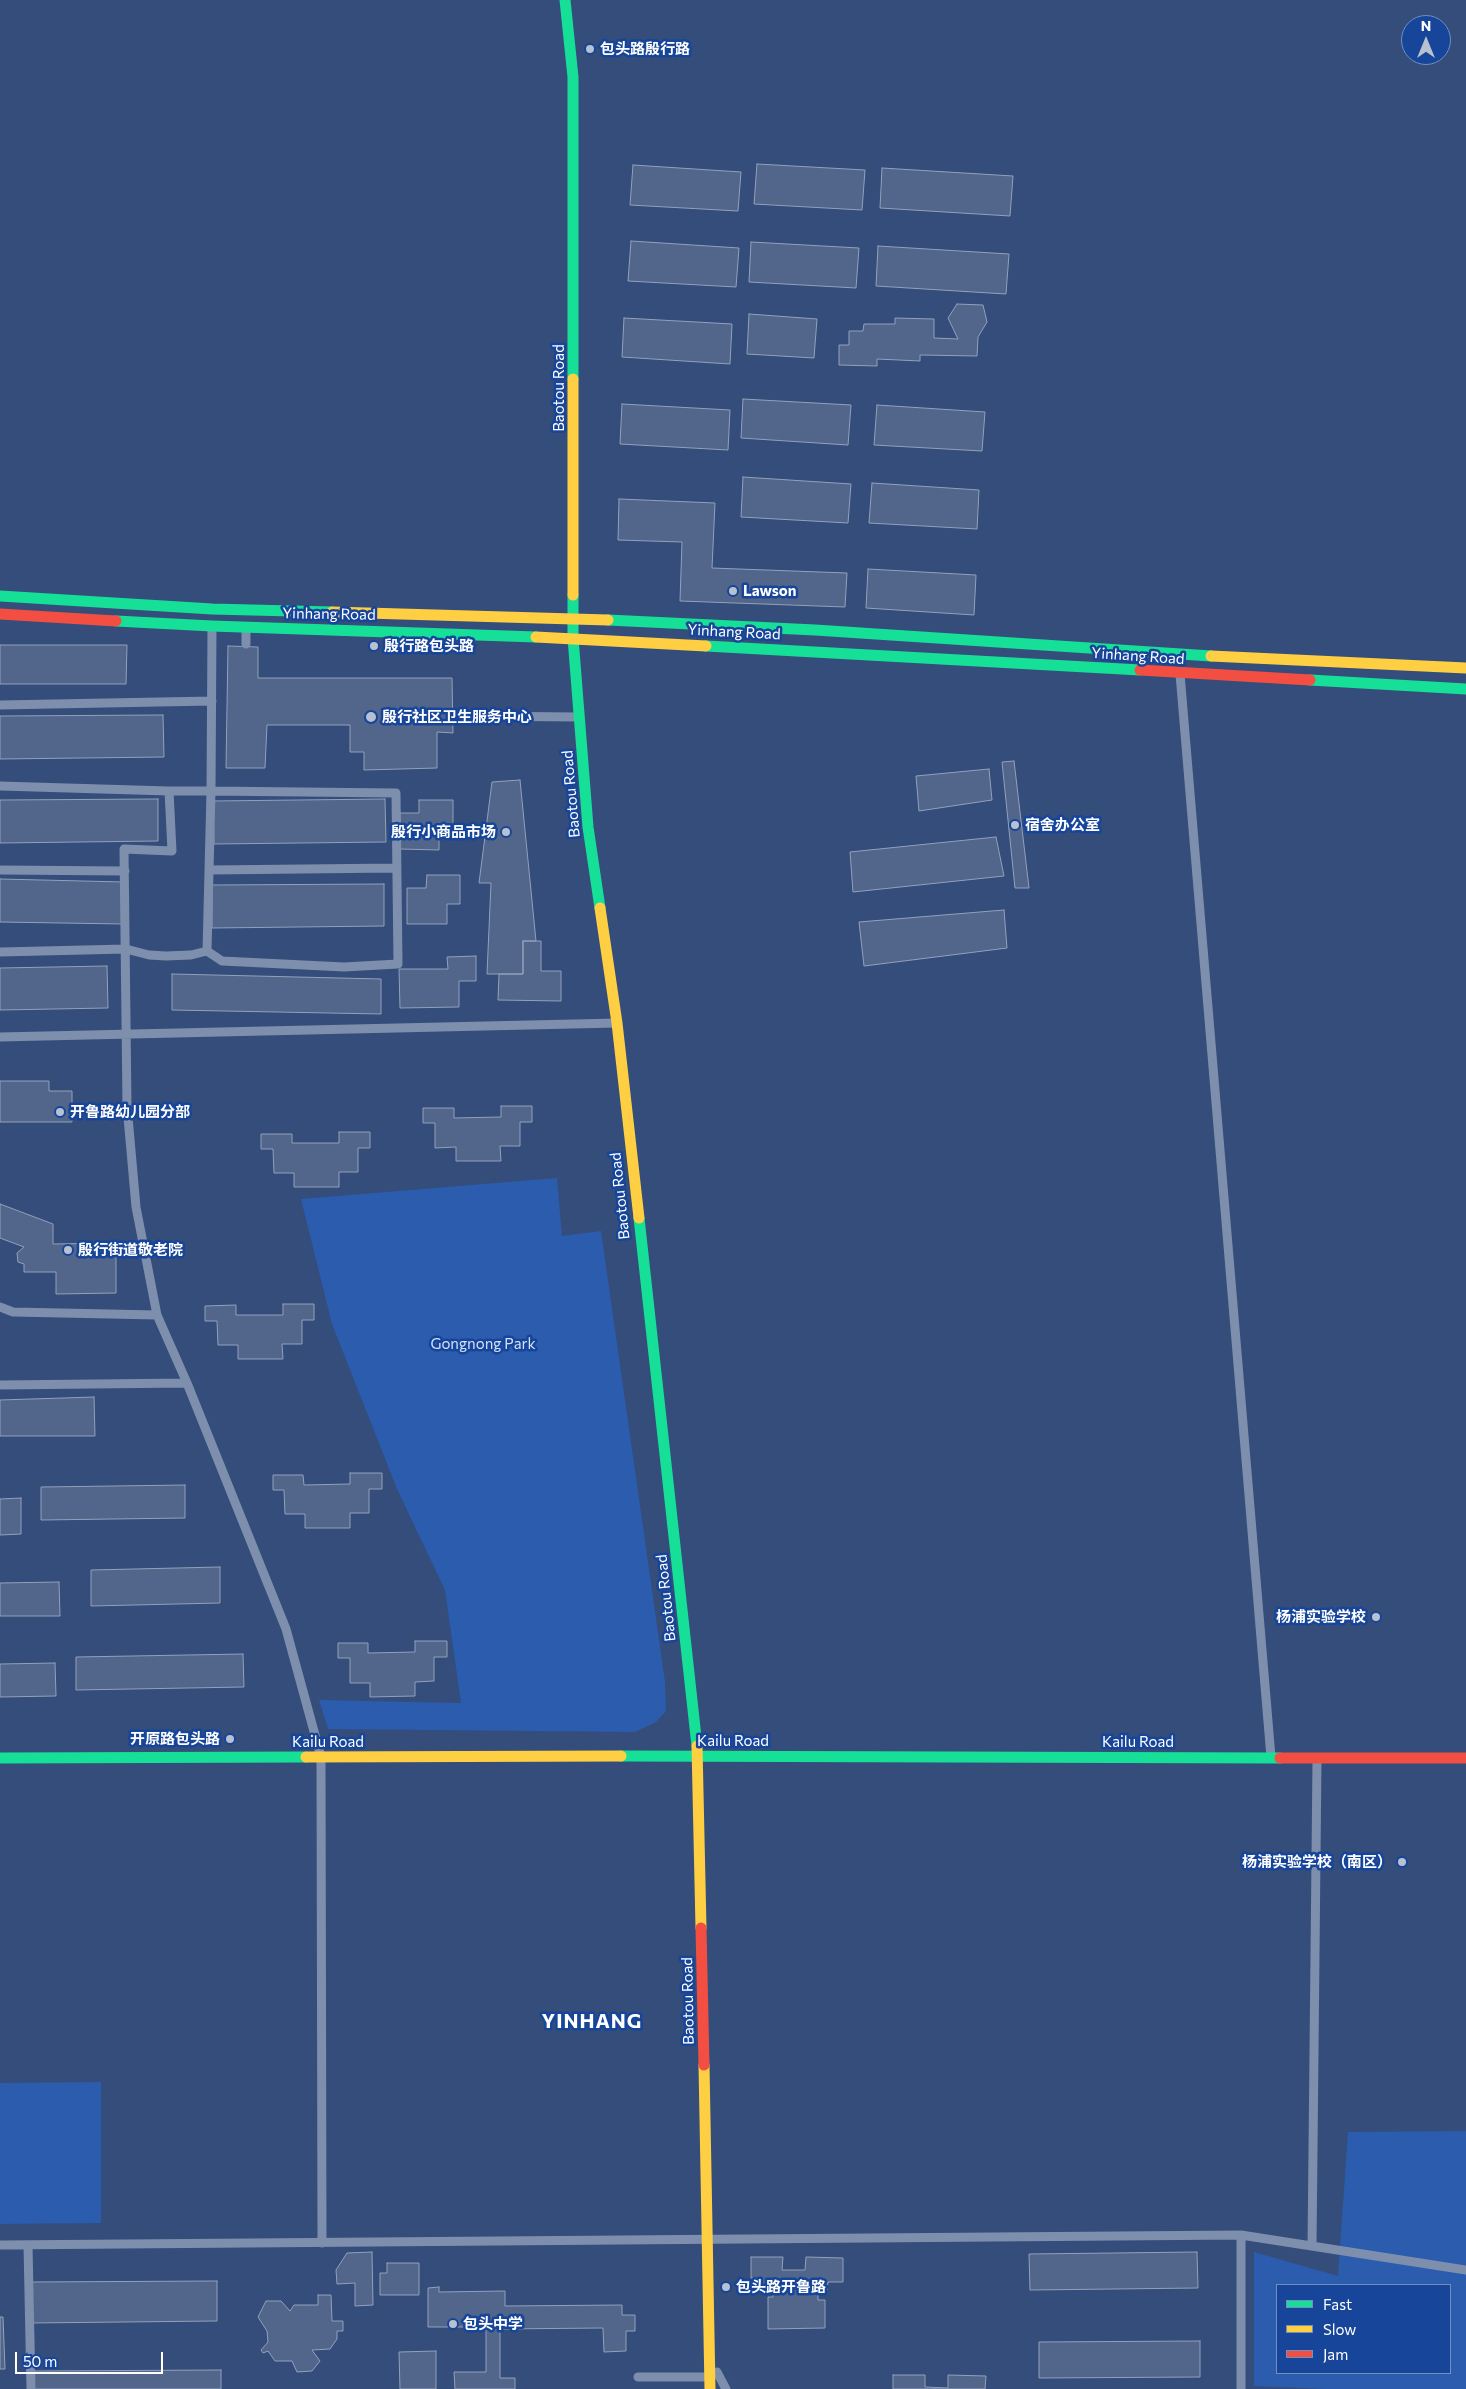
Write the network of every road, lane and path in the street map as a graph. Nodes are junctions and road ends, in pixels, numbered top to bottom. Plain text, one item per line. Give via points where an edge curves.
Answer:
1 (565, 0) edge
2 (0, 596) edge
3 (212, 608) junction
4 (0, 614) edge
5 (574, 618) junction
6 (212, 626) junction
7 (246, 628) junction
8 (573, 638) junction
9 (246, 644) dead end
10 (1181, 655) junction
11 (1466, 668) edge
12 (1180, 674) junction
13 (1466, 689) edge
14 (212, 700) junction
15 (0, 705) edge
16 (465, 716) dead end
17 (579, 716) junction
18 (0, 786) edge
19 (169, 791) junction
20 (211, 791) junction
21 (397, 868) junction
22 (0, 870) edge
23 (209, 870) junction
24 (125, 871) junction
25 (126, 949) junction
26 (207, 951) junction
27 (0, 952) edge
28 (617, 1023) junction
29 (127, 1035) junction
30 (0, 1037) edge
31 (0, 1307) edge
32 (157, 1315) junction
33 (187, 1383) junction
34 (0, 1385) edge
35 (698, 1756) junction
36 (321, 1757) junction
37 (1271, 1757) junction
38 (1317, 1757) junction
39 (0, 1758) edge
40 (1466, 1758) edge
41 (1241, 2235) junction
42 (708, 2240) junction
43 (322, 2243) junction
44 (0, 2245) edge
45 (28, 2245) junction
46 (1312, 2246) junction
47 (1466, 2270) edge
48 (710, 2350) junction
49 (638, 2377) dead end
50 (710, 2383) edge
51 (31, 2389) edge
52 (726, 2389) edge
53 (1241, 2389) edge

1 - 5 street, Baotou Road via 573,77
2 - 3 street, Yinhang Road
3 - 5 street, Yinhang Road
3 - 6 lane
4 - 6 street, Yinhang Road
5 - 8 street, Baotou Road
5 - 10 street, Yinhang Road via 815,630
6 - 7 street, Yinhang Road
6 - 14 lane
7 - 8 street, Yinhang Road
7 - 9 lane
8 - 12 street, Yinhang Road
8 - 17 street, Baotou Road
10 - 11 street, Yinhang Road
10 - 12 lane
12 - 13 street, Yinhang Road
12 - 37 lane
14 - 15 lane
14 - 20 lane
16 - 17 lane
17 - 28 street, Baotou Road via 588,827
18 - 19 lane
19 - 20 lane
19 - 24 lane via 172,851 124,849
20 - 21 lane via 396,793
20 - 23 lane
21 - 23 lane
21 - 26 lane via 398,964 344,966 222,961
22 - 24 lane
23 - 26 lane
24 - 25 lane
25 - 26 lane via 166,956
25 - 27 lane
25 - 29 lane
28 - 29 lane
28 - 35 street, Baotou Road
29 - 30 lane
29 - 32 lane via 127,1106 136,1207
31 - 32 lane via 13,1312
32 - 33 lane
33 - 34 lane
33 - 36 lane via 286,1629
35 - 36 street, Kailu Road
35 - 37 street, Kailu Road
35 - 42 street, Baotou Road
36 - 39 street, Kailu Road
36 - 43 lane
37 - 38 street, Kailu Road
38 - 40 street, Kailu Road
38 - 46 lane
41 - 42 lane
41 - 46 lane
41 - 53 lane
42 - 43 lane
42 - 48 street, Baotou Road
43 - 45 lane
44 - 45 lane
45 - 51 lane
46 - 47 lane
48 - 50 street, Baotou Road
48 - 52 lane
49 - 50 lane

